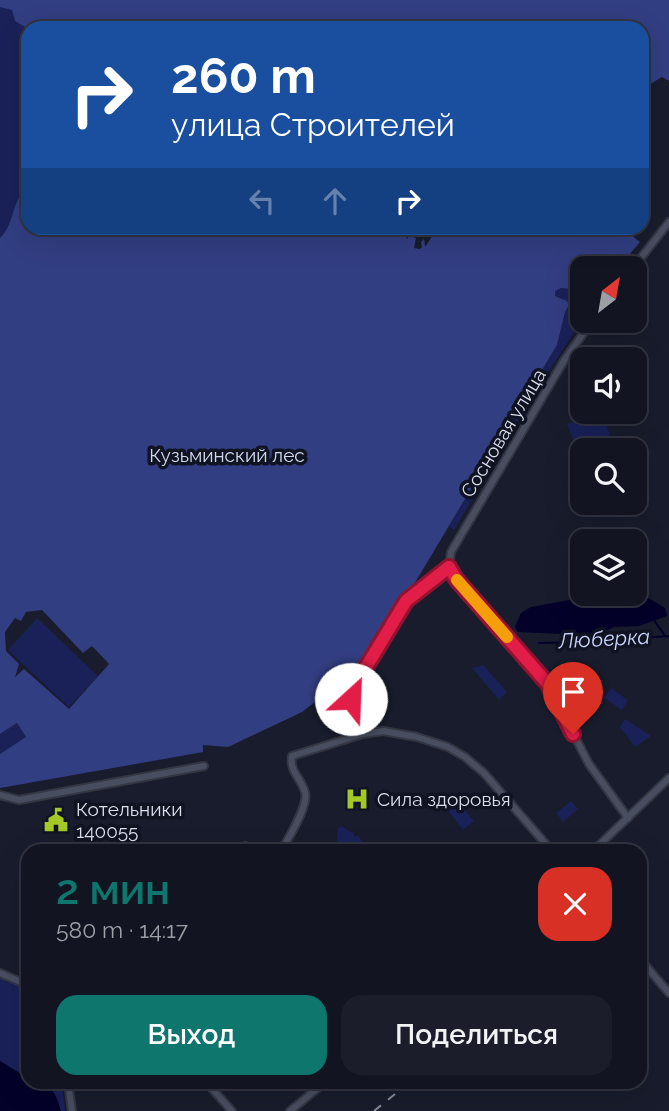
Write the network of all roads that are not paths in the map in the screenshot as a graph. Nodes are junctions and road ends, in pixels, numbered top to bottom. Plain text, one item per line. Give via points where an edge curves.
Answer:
1 (669, 222) edge
2 (642, 256) edge
3 (584, 333) edge
4 (449, 567) junction
5 (363, 734) junction
6 (204, 766) dead end
7 (669, 778) edge
8 (0, 795) edge
9 (628, 818) junction
10 (285, 844) edge
11 (546, 844) edge
12 (600, 844) edge
13 (647, 967) edge
14 (0, 973) edge
15 (21, 982) edge
16 (669, 993) edge
17 (69, 1089) edge
18 (212, 1089) edge
19 (317, 1089) edge
20 (231, 1110) edge
21 (72, 1111) edge
22 (290, 1111) edge

1 - 2 street
3 - 4 street, Сосновая улица via 451,552
4 - 5 street via 406,601 351,692
4 - 9 street via 551,688 587,761
5 - 10 street via 291,758 306,798
5 - 11 street via 404,734 465,757
6 - 8 street via 19,800
7 - 9 street
9 - 12 street
13 - 16 street
14 - 15 street
17 - 21 street
18 - 20 street
19 - 22 street

